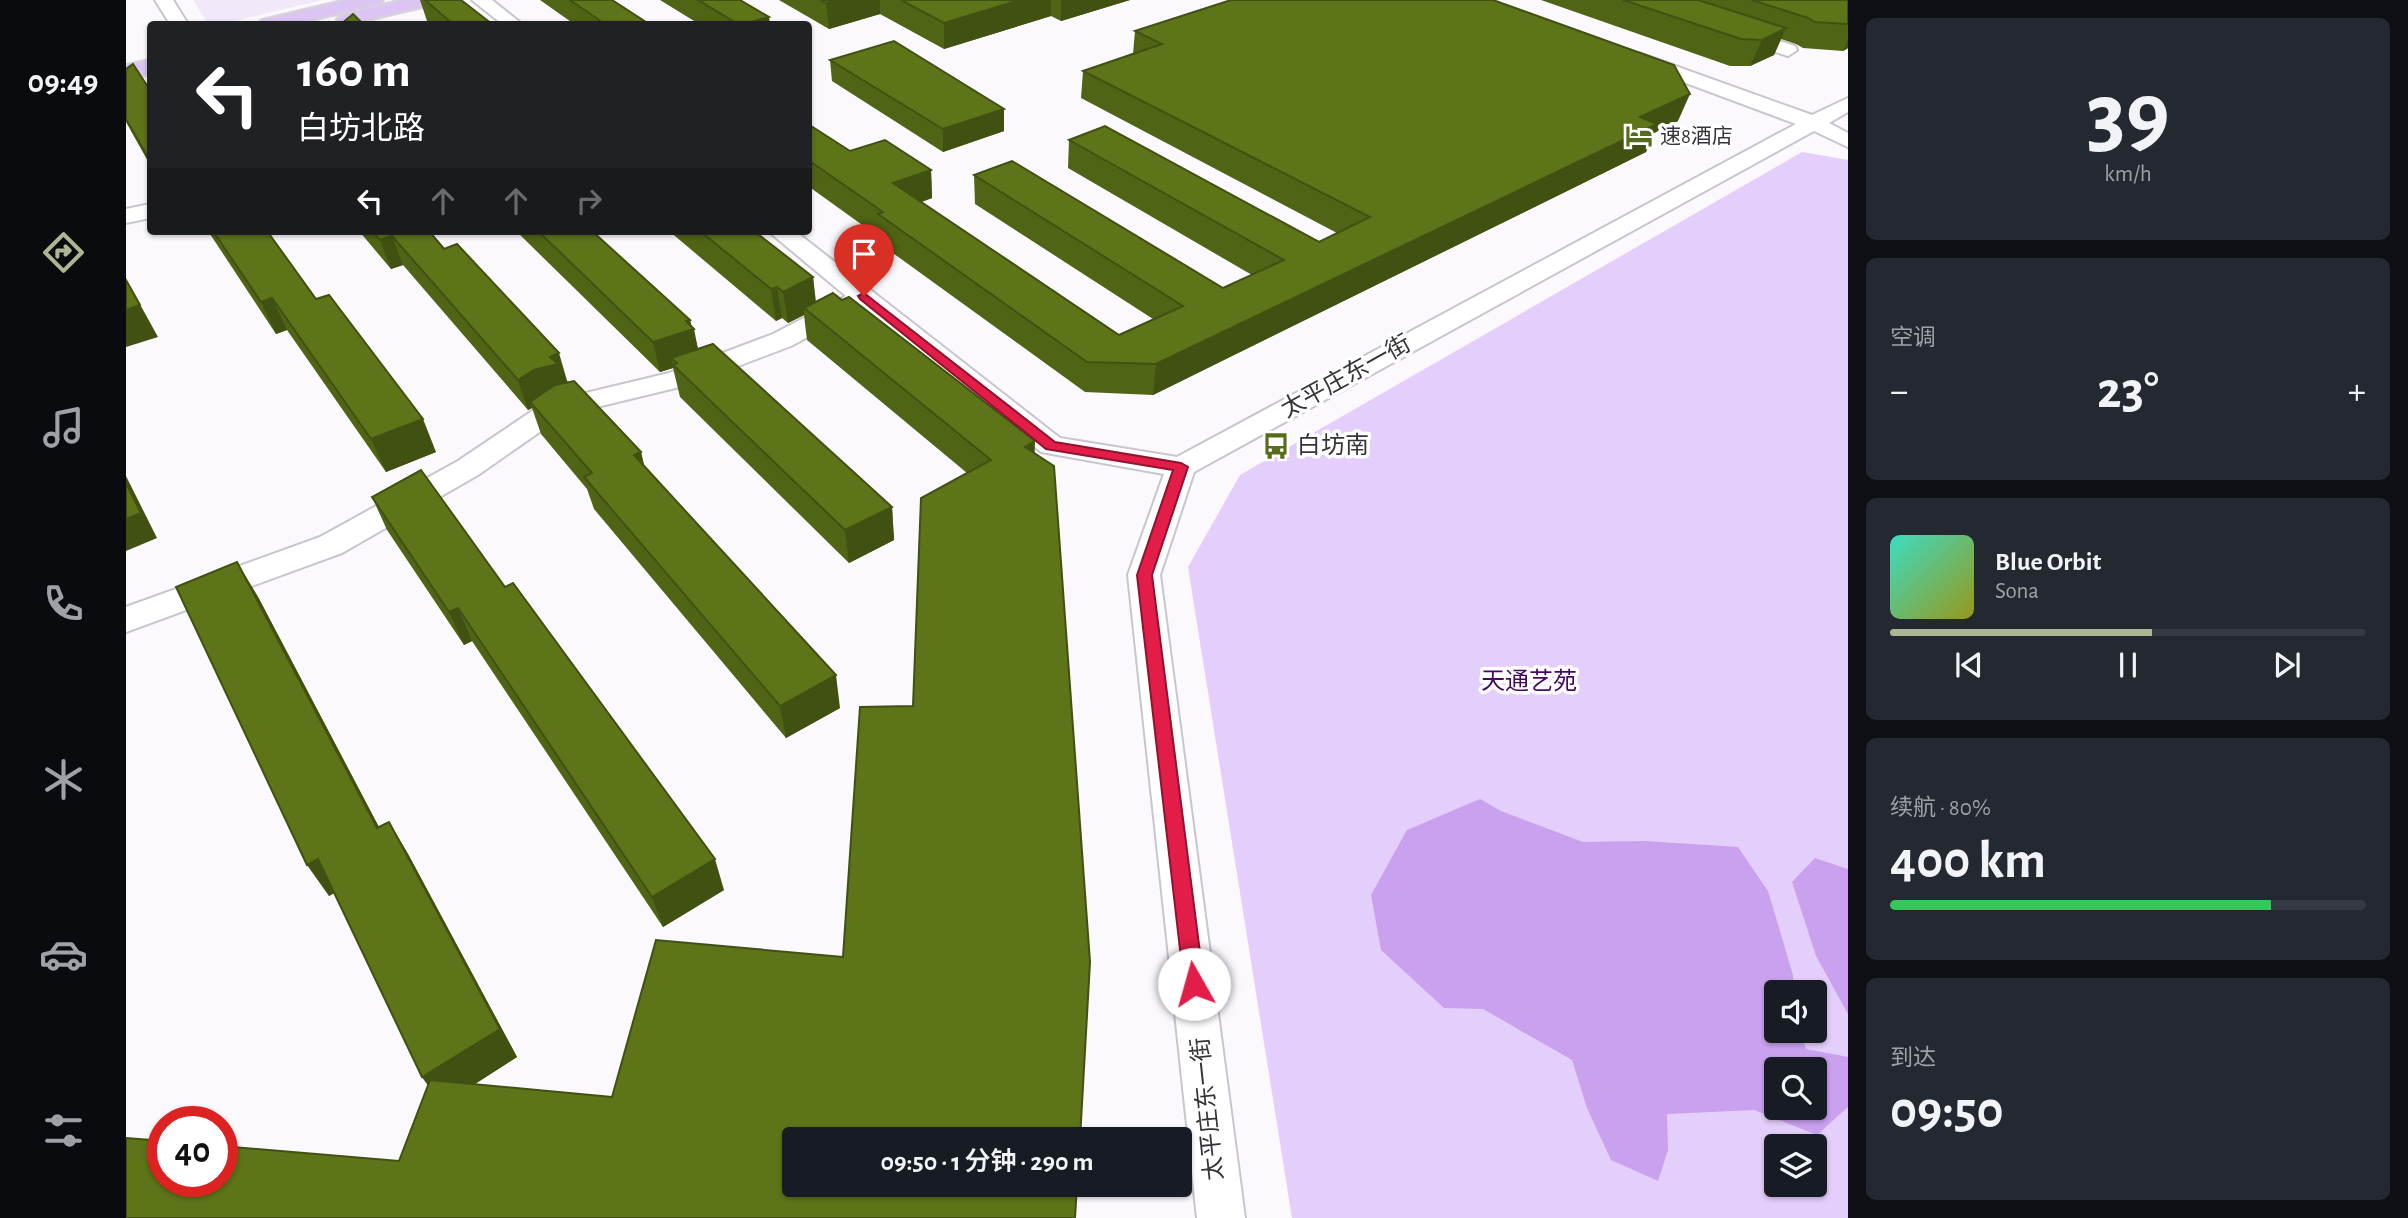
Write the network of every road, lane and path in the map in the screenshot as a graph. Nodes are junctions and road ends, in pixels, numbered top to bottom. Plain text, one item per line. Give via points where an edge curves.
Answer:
1 (164, 0) edge
2 (373, 0) edge
3 (428, 0) edge
4 (481, 0) edge
5 (176, 21) edge
6 (282, 21) edge
7 (339, 21) edge
8 (509, 21) edge
9 (1713, 25) edge
10 (1788, 50) edge
11 (1619, 52) edge
12 (147, 53) edge
13 (126, 58) edge
14 (147, 67) edge
15 (126, 72) edge
16 (1848, 104) edge
17 (1814, 123) junction
18 (1848, 141) edge
19 (147, 212) edge
20 (126, 216) edge
21 (785, 235) edge
22 (864, 296) junction
23 (1181, 467) junction
24 (126, 620) edge
25 (1221, 1218) edge

1 - 5 street
2 - 6 main road
3 - 7 main road
4 - 8 street
9 - 10 street
11 - 17 street
12 - 13 main road
14 - 15 main road
16 - 17 street, 太平庄东一街
17 - 18 street
17 - 23 street, 太平庄东一街
19 - 20 street
21 - 22 street
22 - 23 street via 1051,446
22 - 24 street via 782,340 691,374 554,410 468,468 331,545
23 - 25 street, 太平庄东一街 via 1144,575

